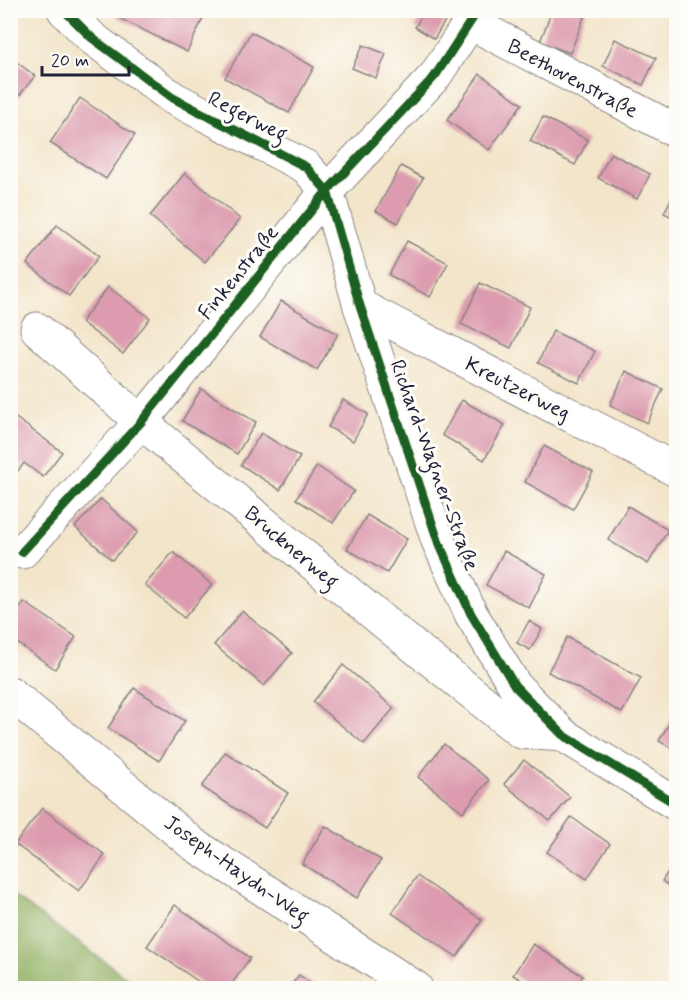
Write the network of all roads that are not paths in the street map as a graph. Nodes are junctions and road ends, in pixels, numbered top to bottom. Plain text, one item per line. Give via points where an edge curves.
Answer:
1 (64, 10) edge
2 (475, 17) edge
3 (676, 131) edge
4 (327, 190) junction
5 (360, 306) junction
6 (36, 329) dead end
7 (141, 422) junction
8 (676, 470) edge
9 (22, 552) dead end
10 (10, 693) edge
11 (563, 735) junction
12 (676, 804) edge
13 (416, 988) edge

1 - 4 street, Regerweg via 92,38 173,98 306,167
2 - 3 street, Beethovenstraße
2 - 4 street, Finkenstraße via 435,76
4 - 5 street, Richard-Wagner-Straße
4 - 7 street, Finkenstraße
5 - 8 street, Kreutzerweg
5 - 11 street, Richard-Wagner-Straße via 438,542 471,614 515,686
6 - 7 street, Brucknerweg
7 - 9 street, Finkenstraße
7 - 11 street, Brucknerweg via 521,732
10 - 13 street, Joseph-Haydn-Weg via 193,844
11 - 12 street, Richard-Wagner-Straße

